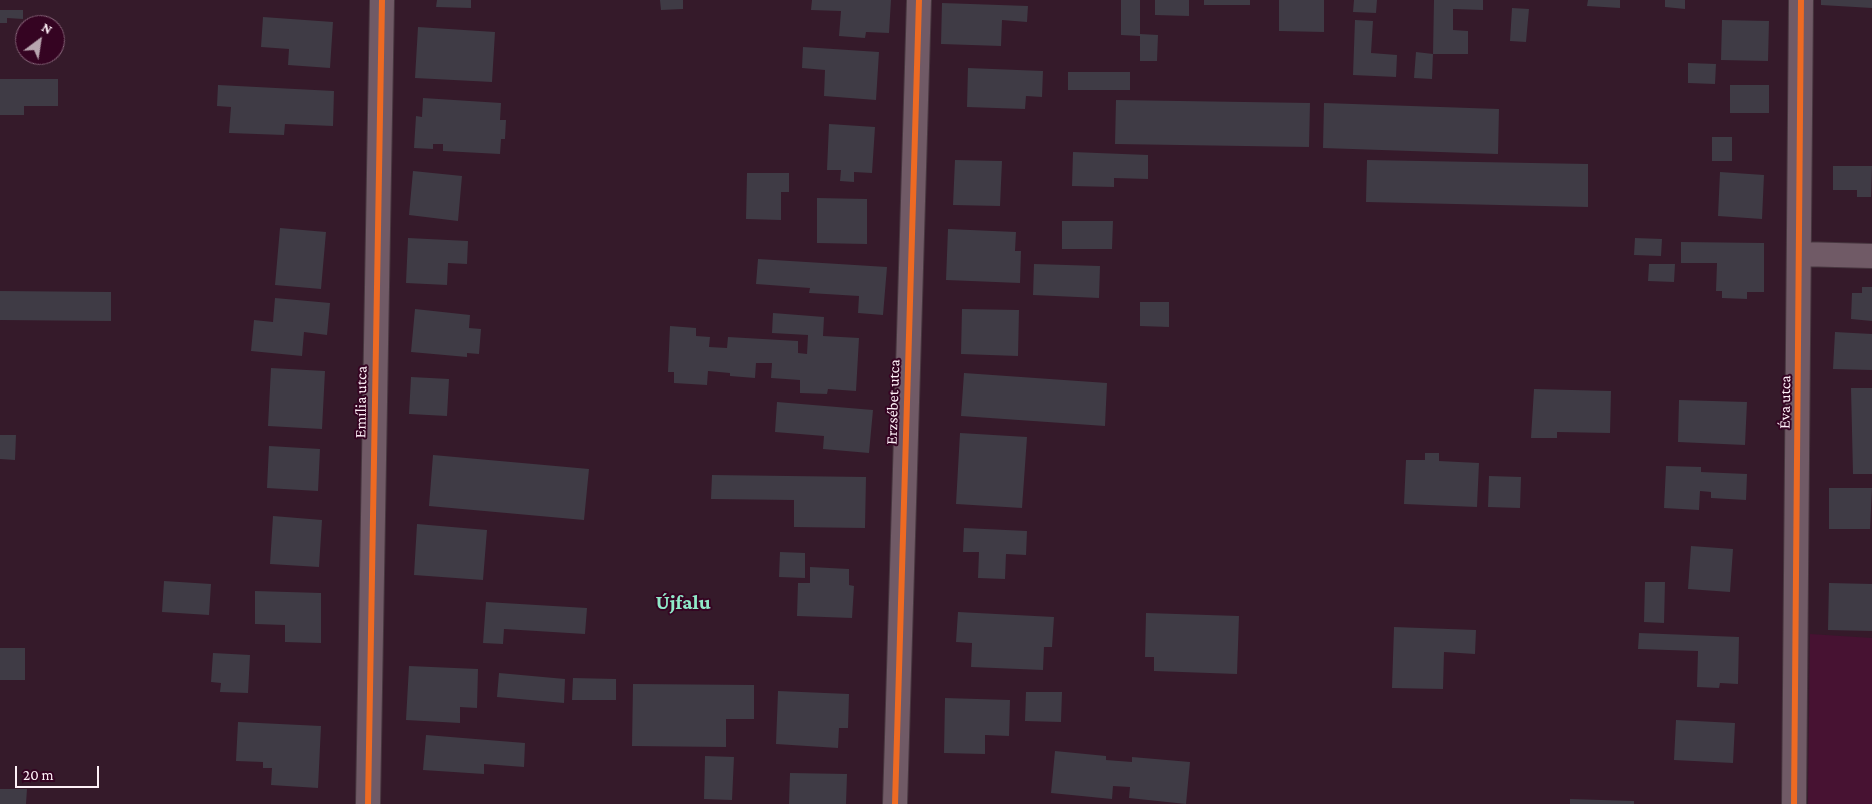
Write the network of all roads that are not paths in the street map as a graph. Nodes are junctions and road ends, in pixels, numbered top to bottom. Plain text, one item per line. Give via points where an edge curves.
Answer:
1 (382, 0) edge
2 (919, 0) edge
3 (1801, 0) edge
4 (1800, 254) junction
5 (1872, 256) edge
6 (368, 804) edge
7 (895, 804) edge
8 (1794, 804) edge

1 - 6 street, Emília utca
2 - 7 street, Erzsébet utca
3 - 4 street, Éva utca
4 - 5 street
4 - 8 street, Éva utca

